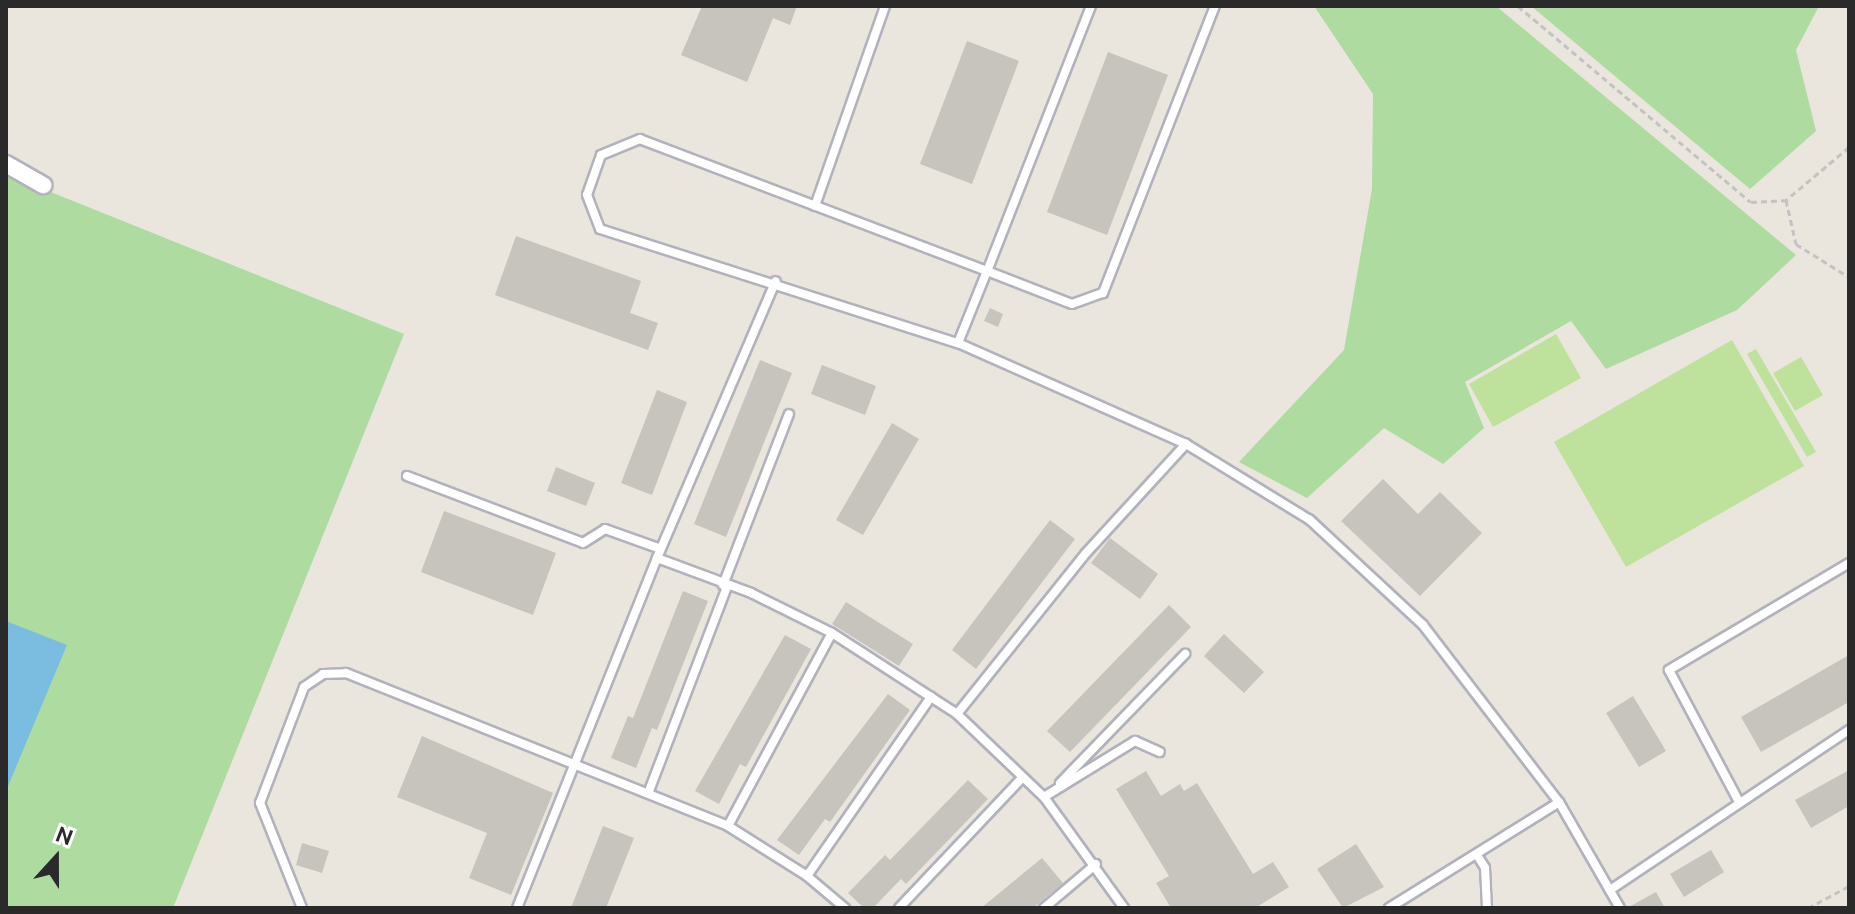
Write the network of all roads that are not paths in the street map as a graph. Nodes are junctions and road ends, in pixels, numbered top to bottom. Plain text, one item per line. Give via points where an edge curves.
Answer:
1 (885, 6) edge
2 (1091, 6) edge
3 (1215, 6) edge
4 (6, 164) edge
5 (43, 185) dead end
6 (815, 206) junction
7 (987, 271) junction
8 (776, 281) junction
9 (958, 343) junction
10 (789, 414) dead end
11 (1186, 444) junction
12 (407, 476) dead end
13 (659, 553) junction
14 (1849, 563) edge
15 (725, 586) junction
16 (832, 633) junction
17 (1185, 654) dead end
18 (931, 697) junction
19 (957, 714) junction
20 (1849, 730) edge
21 (1160, 752) dead end
22 (574, 761) junction
23 (1022, 778) junction
24 (1060, 783) junction
25 (649, 791) junction
26 (1044, 797) junction
27 (1738, 800) junction
28 (1559, 802) junction
29 (728, 826) junction
30 (1477, 855) junction
31 (1096, 864) junction
32 (807, 876) junction
33 (1610, 890) junction
34 (302, 908) edge
35 (517, 908) edge
36 (845, 908) edge
37 (899, 908) edge
38 (1044, 908) edge
39 (1124, 908) edge
40 (1389, 908) edge
41 (1487, 908) edge
42 (1620, 908) edge

1 - 6 lane
2 - 7 lane
3 - 7 lane via 1103,293 1072,304
4 - 5 street
6 - 7 lane
6 - 8 lane via 640,139 601,155 587,195 600,229
7 - 9 lane
8 - 9 lane
8 - 13 lane
9 - 11 lane
10 - 15 lane
11 - 19 lane via 1086,553
11 - 28 lane via 1310,520 1419,620
12 - 13 lane via 583,543 605,529
13 - 15 lane
13 - 22 lane
14 - 27 lane via 1669,670
15 - 16 lane via 751,593
15 - 25 lane
16 - 18 lane
16 - 29 lane
17 - 24 lane
18 - 19 lane
18 - 32 lane
19 - 23 lane
20 - 27 lane
21 - 24 lane via 1135,741
22 - 25 lane
22 - 34 lane via 346,673 323,674 304,687 260,803
22 - 35 lane
23 - 26 lane
23 - 37 lane
24 - 26 lane
25 - 29 lane
26 - 31 lane
27 - 33 lane
28 - 30 lane
28 - 33 lane
29 - 32 lane
30 - 40 lane
30 - 41 lane via 1485,868
31 - 38 lane
31 - 39 lane
32 - 36 lane
33 - 42 lane

